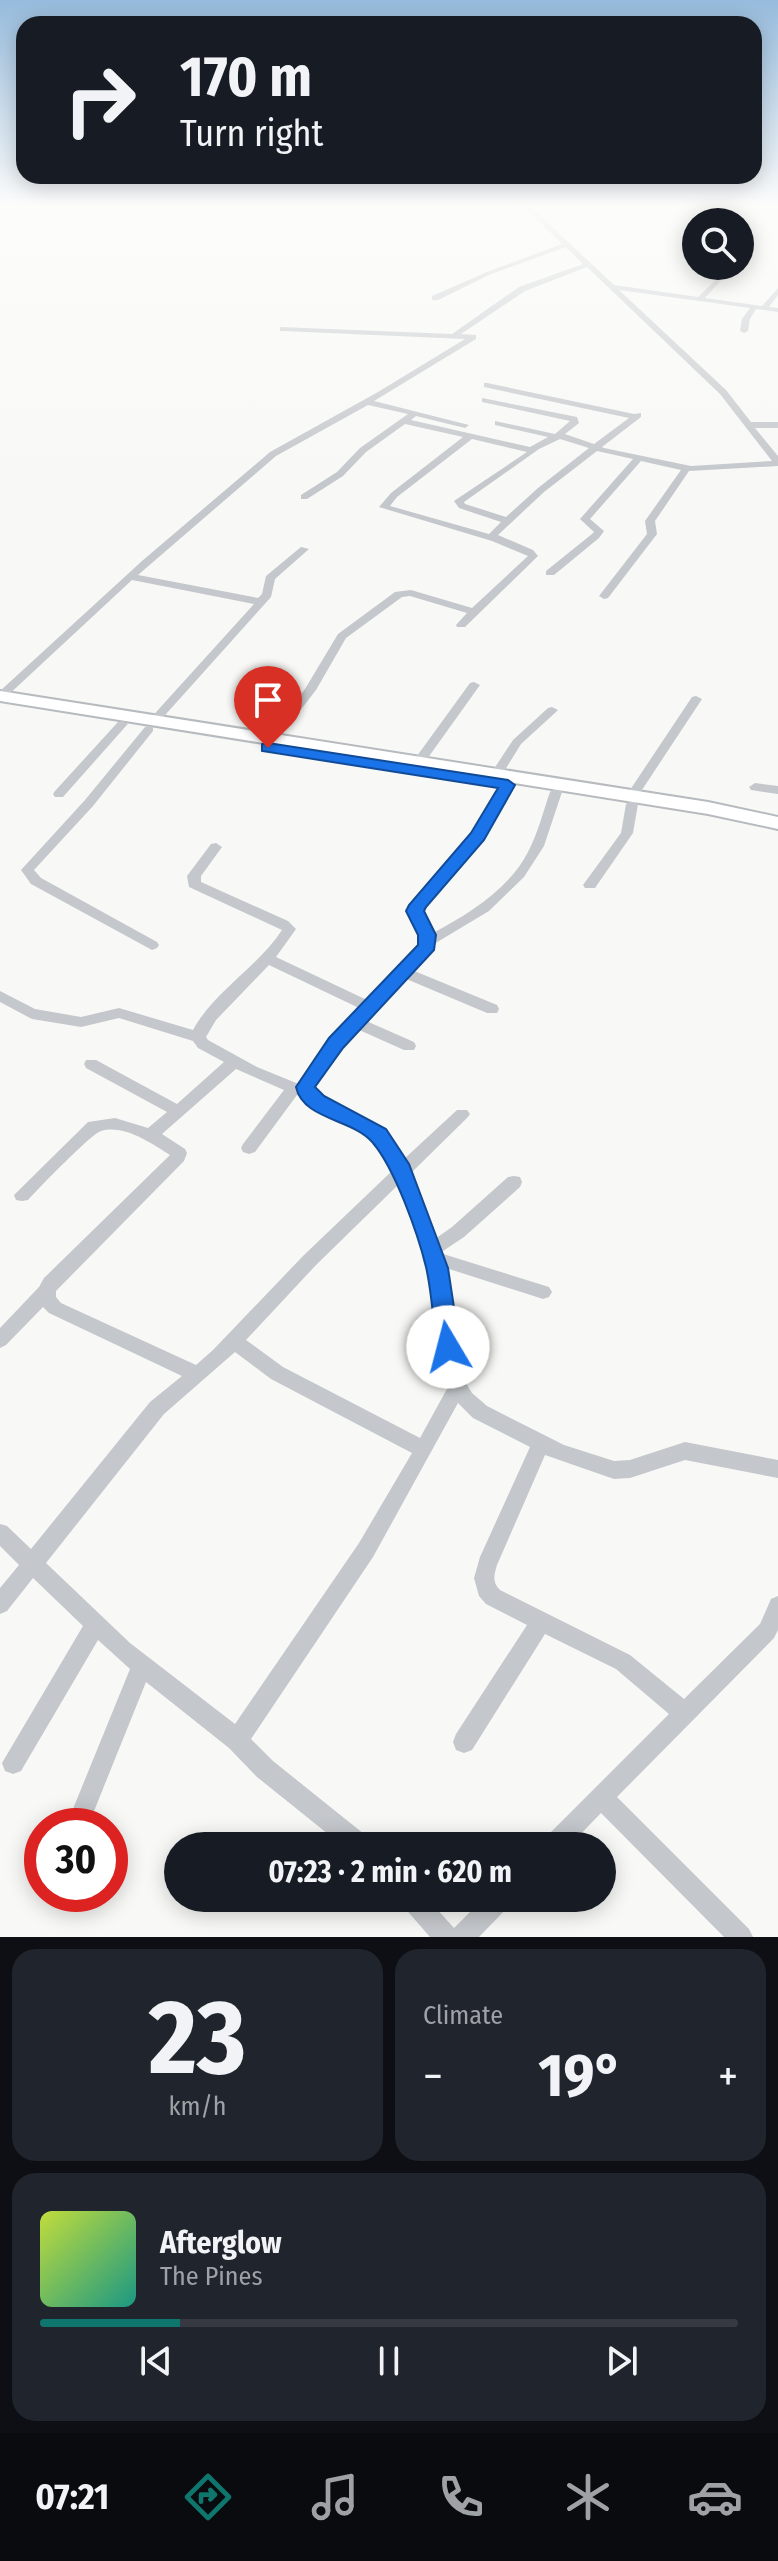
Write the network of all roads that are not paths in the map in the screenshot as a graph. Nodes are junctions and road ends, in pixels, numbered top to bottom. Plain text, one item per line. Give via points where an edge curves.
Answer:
1 (510, 297) edge
2 (625, 297) edge
3 (688, 297) edge
4 (770, 297) edge
5 (700, 299) joint
6 (759, 308) junction
7 (778, 310) edge
8 (283, 329) dead end
9 (744, 331) dead end
10 (455, 334) junction
11 (487, 385) dead end
12 (485, 400) dead end
13 (367, 402) junction
14 (415, 413) junction
15 (404, 421) junction
16 (498, 423) dead end
17 (465, 425) dead end
18 (749, 425) junction
19 (778, 425) edge
20 (470, 436) junction
21 (558, 436) junction
22 (597, 448) junction
23 (535, 450) junction
24 (639, 458) junction
25 (778, 463) edge
26 (687, 468) junction
27 (304, 497) dead end
28 (508, 521) junction
29 (495, 539) junction
30 (304, 549) dead end
31 (550, 573) dead end
32 (136, 578) dead end
33 (604, 596) dead end
34 (261, 602) junction
35 (473, 612) junction
36 (461, 625) dead end
37 (474, 685) dead end
38 (0, 696) edge
39 (696, 699) dead end
40 (0, 704) edge
41 (552, 710) dead end
42 (122, 724) junction
43 (152, 725) junction
44 (178, 729) junction
45 (272, 740) junction
46 (416, 767) junction
47 (502, 780) junction
48 (755, 787) dead end
49 (778, 790) edge
50 (556, 792) junction
51 (59, 794) dead end
52 (632, 800) junction
53 (778, 823) edge
54 (216, 847) dead end
55 (590, 885) dead end
56 (429, 941) junction
57 (152, 945) dead end
58 (269, 959) junction
59 (403, 972) junction
60 (0, 996) edge
61 (369, 1007) junction
62 (492, 1009) dead end
63 (355, 1022) junction
64 (198, 1037) junction
65 (409, 1046) dead end
66 (234, 1062) junction
67 (91, 1064) dead end
68 (301, 1091) junction
69 (179, 1112) junction
70 (462, 1114) dead end
71 (151, 1135) junction
72 (249, 1148) dead end
73 (401, 1170) junction
74 (514, 1182) dead end
75 (22, 1195) dead end
76 (433, 1254) junction
77 (46, 1292) junction
78 (543, 1292) dead end
79 (0, 1340) edge
80 (234, 1341) junction
81 (195, 1373) junction
82 (457, 1388) junction
83 (541, 1443) junction
84 (424, 1450) junction
85 (778, 1469) edge
86 (0, 1533) edge
87 (32, 1563) junction
88 (0, 1604) edge
89 (778, 1606) edge
90 (541, 1621) junction
91 (96, 1624) junction
92 (142, 1666) junction
93 (685, 1714) junction
94 (237, 1740) junction
95 (464, 1742) dead end
96 (13, 1763) dead end
97 (602, 1798) junction
98 (84, 1808) edge
99 (344, 1832) edge
100 (567, 1832) edge
101 (424, 1912) edge
102 (487, 1912) edge
103 (446, 1937) edge
104 (462, 1937) edge
105 (741, 1937) edge

1 - 10 street
2 - 18 street via 723,392
3 - 5 street
4 - 6 street
5 - 6 street
6 - 7 street
6 - 9 street via 746,319
8 - 10 street
10 - 13 street via 473,337
11 - 22 street via 636,416
12 - 21 street via 576,421
13 - 14 street
13 - 38 street via 269,457 156,552
14 - 15 street
14 - 17 street
15 - 20 street
15 - 27 street
16 - 21 street
18 - 19 street
18 - 25 street
20 - 23 street
20 - 29 street via 384,507
21 - 22 street
21 - 23 street
22 - 24 street
22 - 28 street
23 - 28 street via 459,501
24 - 26 street
24 - 31 street via 585,519 599,531 596,536
25 - 26 street
26 - 33 street via 650,521 652,534
28 - 29 street
29 - 35 street via 533,556
30 - 34 street via 270,578
32 - 34 street
34 - 43 street
35 - 36 street
35 - 45 street via 399,594 342,636
37 - 46 street
38 - 43 main road
39 - 52 street
40 - 42 main road
41 - 47 street via 517,742
42 - 43 main road
42 - 51 street
43 - 44 main road
43 - 57 street via 27,870 36,881
44 - 45 main road
44 - 46 main road
45 - 46 main road
46 - 47 main road
47 - 50 main road
47 - 52 main road
47 - 56 street via 478,836 415,911
48 - 49 street
50 - 52 main road
50 - 56 street via 531,859 517,879 458,926
52 - 53 main road
52 - 55 street via 627,833
54 - 58 street via 194,876 194,884 288,927
56 - 59 street
58 - 61 street
58 - 64 street via 202,1026
59 - 61 street
59 - 62 street
60 - 64 street via 32,1014 81,1022 119,1013
61 - 63 street
63 - 65 street
63 - 68 street
64 - 66 street
66 - 68 street
66 - 69 street
67 - 69 street
68 - 72 street
68 - 73 street via 379,1134
69 - 71 street
70 - 73 street
71 - 75 street via 115,1124 94,1126
71 - 77 street via 175,1149 178,1157
73 - 76 street
73 - 80 street
74 - 76 street
76 - 78 street
76 - 82 street
77 - 79 street
77 - 81 street via 55,1308
80 - 81 street
80 - 84 street via 277,1373
81 - 87 street via 157,1408
82 - 83 street via 480,1412
82 - 84 street
83 - 85 street via 614,1470 685,1451
83 - 90 street via 483,1581 493,1597
84 - 94 street via 366,1550
86 - 87 street
87 - 88 street
87 - 91 street
89 - 93 street via 767,1631
90 - 93 street via 623,1662
90 - 95 street
91 - 92 street
91 - 96 street
92 - 94 street
92 - 98 street
93 - 97 street
94 - 99 street
97 - 100 street
97 - 105 street
101 - 103 street
102 - 104 street

